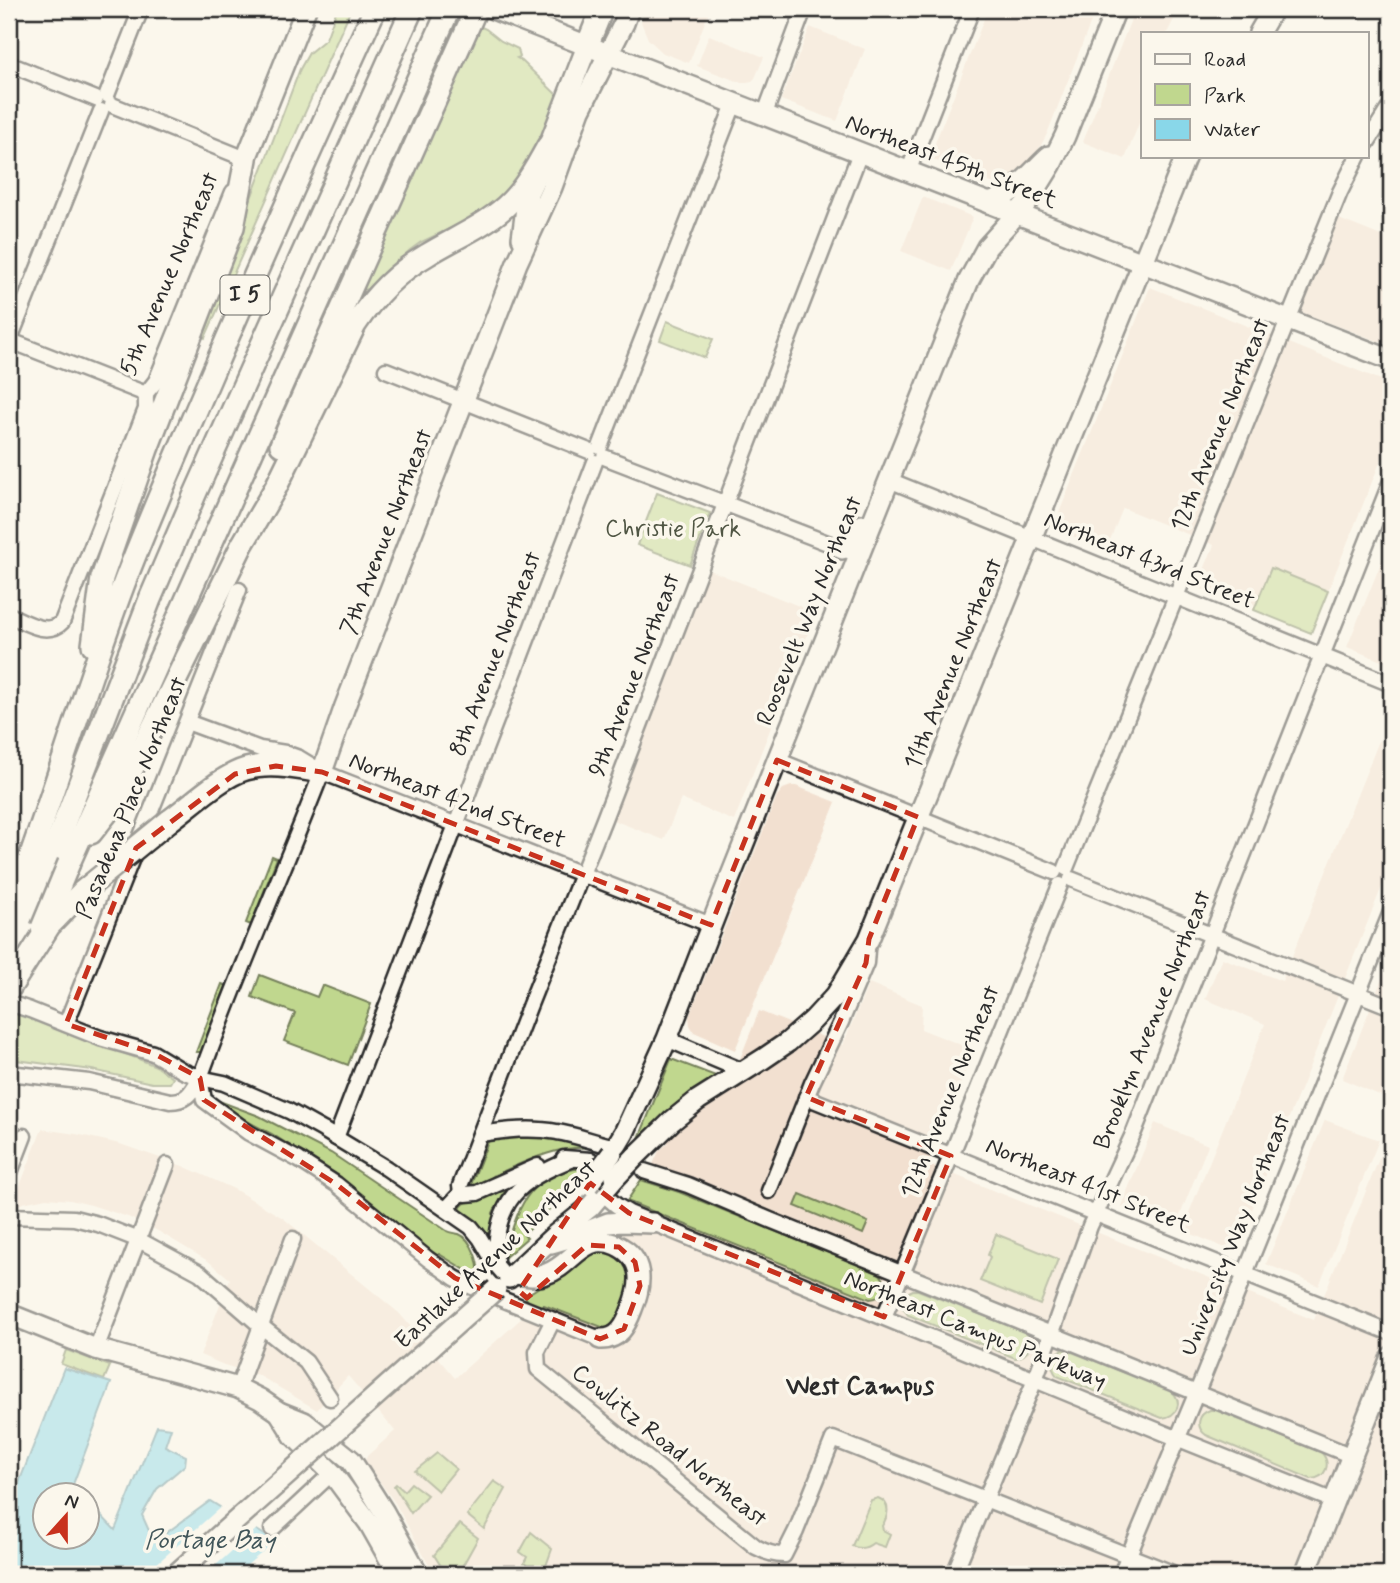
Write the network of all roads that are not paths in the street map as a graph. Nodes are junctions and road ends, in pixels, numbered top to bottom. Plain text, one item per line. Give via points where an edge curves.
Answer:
1 (141, 9) edge
2 (306, 9) edge
3 (369, 9) edge
4 (375, 9) edge
5 (412, 9) edge
6 (449, 9) edge
7 (476, 9) edge
8 (493, 9) edge
9 (602, 9) edge
10 (629, 9) edge
11 (804, 9) edge
12 (972, 9) edge
13 (1116, 9) edge
14 (1273, 9) edge
15 (1260, 32) edge
16 (587, 46) junction
17 (608, 55) junction
18 (9, 64) edge
19 (348, 67) junction
20 (104, 102) junction
21 (734, 104) junction
22 (1391, 105) edge
23 (764, 116) junction
24 (569, 139) junction
25 (1368, 141) edge
26 (548, 146) junction
27 (1060, 146) junction
28 (860, 153) junction
29 (1185, 158) edge
30 (1357, 158) edge
31 (246, 159) junction
32 (908, 172) junction
33 (527, 200) junction
34 (988, 203) junction
35 (1018, 214) junction
36 (486, 222) junction
37 (517, 263) junction
38 (1143, 263) junction
39 (1289, 320) junction
40 (11, 340) edge
41 (1391, 360) edge
42 (386, 370) dead end
43 (146, 394) junction
44 (464, 401) junction
45 (597, 454) junction
46 (889, 480) junction
47 (1391, 481) edge
48 (726, 505) junction
49 (1032, 538) junction
50 (242, 545) junction
51 (850, 552) junction
52 (239, 590) dead end
53 (1176, 596) junction
54 (9, 615) edge
55 (1322, 657) junction
56 (1391, 684) edge
57 (86, 692) junction
58 (187, 722) junction
59 (776, 760) junction
60 (322, 772) junction
61 (918, 817) junction
62 (455, 824) junction
63 (60, 859) junction
64 (583, 875) junction
65 (1063, 876) junction
66 (1391, 912) edge
67 (9, 916) edge
68 (711, 925) junction
69 (1212, 935) junction
70 (869, 939) junction
71 (9, 967) edge
72 (9, 989) edge
73 (1358, 994) junction
74 (9, 1005) edge
75 (1391, 1007) edge
76 (66, 1024) junction
77 (667, 1039) junction
78 (745, 1072) junction
79 (9, 1073) edge
80 (200, 1078) junction
81 (806, 1097) junction
82 (480, 1134) junction
83 (24, 1136) dead end
84 (336, 1138) junction
85 (614, 1150) junction
86 (951, 1156) junction
87 (573, 1159) junction
88 (591, 1160) dead end
89 (639, 1164) junction
90 (167, 1165) dead end
91 (9, 1175) edge
92 (595, 1189) junction
93 (769, 1191) dead end
94 (461, 1193) junction
95 (446, 1209) junction
96 (1096, 1213) junction
97 (9, 1216) edge
98 (653, 1223) junction
99 (293, 1239) dead end
100 (551, 1239) junction
101 (139, 1240) junction
102 (902, 1273) junction
103 (1245, 1274) junction
104 (504, 1277) junction
105 (9, 1314) edge
106 (884, 1317) junction
107 (553, 1321) junction
108 (261, 1326) junction
109 (1391, 1333) edge
110 (1051, 1334) junction
111 (600, 1339) joint
112 (96, 1349) junction
113 (1391, 1357) edge
114 (1035, 1380) junction
115 (238, 1388) junction
116 (1196, 1394) junction
117 (330, 1398) dead end
118 (279, 1412) junction
119 (1177, 1438) junction
120 (1352, 1456) junction
121 (331, 1473) junction
122 (986, 1498) junction
123 (1334, 1501) junction
124 (272, 1529) dead end
125 (1129, 1556) junction
126 (176, 1574) edge
127 (398, 1574) edge
128 (418, 1574) edge
129 (954, 1574) edge
130 (1121, 1574) edge
131 (1175, 1574) edge
132 (1305, 1574) edge

1 - 20 street
2 - 31 main road, 5th Avenue Northeast
3 - 19 highway
4 - 19 highway, I 5
5 - 63 highway via 150,599
6 - 63 highway via 216,532
7 - 50 highway via 265,481
8 - 16 main road, Northeast 45th Street
9 - 16 highway
10 - 17 main road, 7th Avenue Northeast
11 - 23 street
12 - 32 street
13 - 27 main road, Roosevelt Way Northeast
14 - 15 main road
16 - 17 main road, Northeast 45th Street
16 - 26 main road
17 - 21 main road, Northeast 45th Street
17 - 24 main road, 7th Avenue Northeast
18 - 20 street
19 - 57 highway, I 5 via 207,384 124,585
20 - 31 street
20 - 40 street
21 - 23 main road, Northeast 45th Street
21 - 45 street, 8th Avenue Northeast
22 - 25 street
23 - 28 main road, Northeast 45th Street
24 - 33 highway
24 - 37 main road, 7th Avenue Northeast
26 - 33 main road
26 - 36 highway via 521,190
27 - 34 main road via 1011,192
27 - 35 main road, Roosevelt Way Northeast
28 - 32 main road, Northeast 45th Street
28 - 48 street, 9th Avenue Northeast
29 - 38 main road, 11th Avenue Northeast
30 - 39 street, 12th Avenue Northeast
31 - 43 street, 5th Avenue Northeast via 156,381
31 - 57 highway via 233,228 146,449 102,578
32 - 34 main road, Northeast 45th Street
33 - 36 highway via 505,216
33 - 37 main road
34 - 35 main road, Northeast 45th Street
35 - 38 main road, Northeast 45th Street
35 - 46 main road, Roosevelt Way Northeast via 987,247 975,268
36 - 50 highway via 407,268 364,312
37 - 44 main road, 7th Avenue Northeast
38 - 39 main road, Northeast 45th Street
38 - 49 main road, 11th Avenue Northeast
39 - 41 main road, Northeast 45th Street
39 - 53 street, 12th Avenue Northeast
40 - 43 street
42 - 44 street
43 - 54 street, 5th Avenue Northeast via 146,409 63,619 47,629
44 - 45 street
44 - 60 main road, 7th Avenue Northeast
45 - 48 street
45 - 62 street, 8th Avenue Northeast
46 - 49 street, Northeast 43rd Street
46 - 51 main road, Roosevelt Way Northeast via 881,500 869,509
47 - 55 street, Brooklyn Avenue Northeast
48 - 51 street
48 - 64 street, 9th Avenue Northeast
49 - 53 street, Northeast 43rd Street
49 - 61 main road, 11th Avenue Northeast
50 - 63 highway via 117,800
51 - 59 main road, Roosevelt Way Northeast
52 - 58 street, Pasadena Place Northeast
53 - 55 street, Northeast 43rd Street
53 - 65 street, 12th Avenue Northeast
55 - 56 street, Northeast 43rd Street
55 - 69 street, Brooklyn Avenue Northeast
57 - 67 highway, I 5
58 - 60 street, Northeast 42nd Street via 299,758
58 - 76 street, Pasadena Place Northeast
59 - 61 street
59 - 68 main road, Roosevelt Way Northeast
60 - 62 street, Northeast 42nd Street
60 - 72 highway, bridge via 276,766 246,769 215,786 82,892 49,926
60 - 80 street, 7th Avenue Northeast
61 - 65 street
61 - 70 main road, 11th Avenue Northeast
62 - 64 street, Northeast 42nd Street
62 - 84 street, 8th Avenue Northeast
63 - 71 highway
63 - 74 highway, bridge
64 - 68 street, Northeast 42nd Street
64 - 82 street, 9th Avenue Northeast
65 - 69 street
65 - 86 street, 12th Avenue Northeast
66 - 73 street, University Way Northeast
68 - 77 main road, Roosevelt Way Northeast
69 - 73 street
69 - 96 street, Brooklyn Avenue Northeast via 1134,1132
70 - 78 main road, Eastlake Avenue Northeast via 825,1008
70 - 81 street, 11th Avenue Northeast via 866,963
73 - 75 street
73 - 103 street, University Way Northeast
74 - 76 street
76 - 80 street via 153,1054
77 - 78 street
77 - 85 main road, Roosevelt Way Northeast
78 - 89 main road, Eastlake Avenue Northeast via 672,1121
79 - 80 street via 89,1082 170,1101 188,1096
80 - 84 street via 289,1111
80 - 107 street via 204,1100 335,1184 440,1268 470,1286
81 - 86 street, Northeast 41st Street
81 - 93 street, 11th Avenue Northeast
82 - 85 street via 547,1130
82 - 94 street, 9th Avenue Northeast
83 - 91 street
84 - 95 street
85 - 92 main road, Roosevelt Way Northeast via 611,1167
86 - 96 street, Northeast 41st Street
86 - 102 street, 12th Avenue Northeast
87 - 88 street
87 - 94 street via 547,1162 477,1193
87 - 104 street via 536,1175 511,1198 497,1234
89 - 92 main road, Eastlake Avenue Northeast, bridge
89 - 102 street, Northeast Campus Parkway
90 - 101 street
92 - 98 street, Northeast Campus Parkway via 622,1209
92 - 100 main road
94 - 95 street, 9th Avenue Northeast
95 - 104 street via 477,1233
96 - 103 street, Northeast 41st Street
96 - 110 street, Brooklyn Avenue Northeast
97 - 101 street via 74,1218
98 - 100 main road via 608,1223 572,1237
98 - 106 street, Northeast Campus Parkway
99 - 108 street
100 - 104 main road, Eastlake Avenue Northeast
101 - 108 street via 200,1273
101 - 112 street
102 - 106 street, 12th Avenue Northeast
102 - 110 street, Northeast Campus Parkway
103 - 109 street, Northeast 41st Street
103 - 116 street, University Way Northeast
104 - 111 main road via 549,1274 594,1243 626,1251 639,1270 638,1293 624,1329
104 - 126 main road, Eastlake Avenue Northeast, bridge
105 - 112 main road
106 - 114 street, Northeast Campus Parkway
107 - 111 street
107 - 122 street, Cowlitz Road Northeast via 537,1352 538,1369 762,1551 784,1555 833,1439
108 - 115 street
108 - 117 street via 306,1362
110 - 114 street, Brooklyn Avenue Northeast
110 - 116 street, Northeast Campus Parkway
112 - 115 main road
113 - 120 main road
114 - 119 street, Northeast Campus Parkway
114 - 122 street, Brooklyn Avenue Northeast
115 - 118 main road
116 - 119 street, University Way Northeast
116 - 120 street, Northeast Campus Parkway
118 - 121 main road via 294,1436
118 - 128 main road via 304,1422 351,1460
119 - 123 street, Northeast Campus Parkway
119 - 125 street, University Way Northeast
120 - 123 main road
121 - 124 street
121 - 127 main road via 369,1523
122 - 125 street
122 - 129 street, Brooklyn Avenue Northeast
123 - 132 main road
125 - 130 street, University Way Northeast
125 - 131 street

